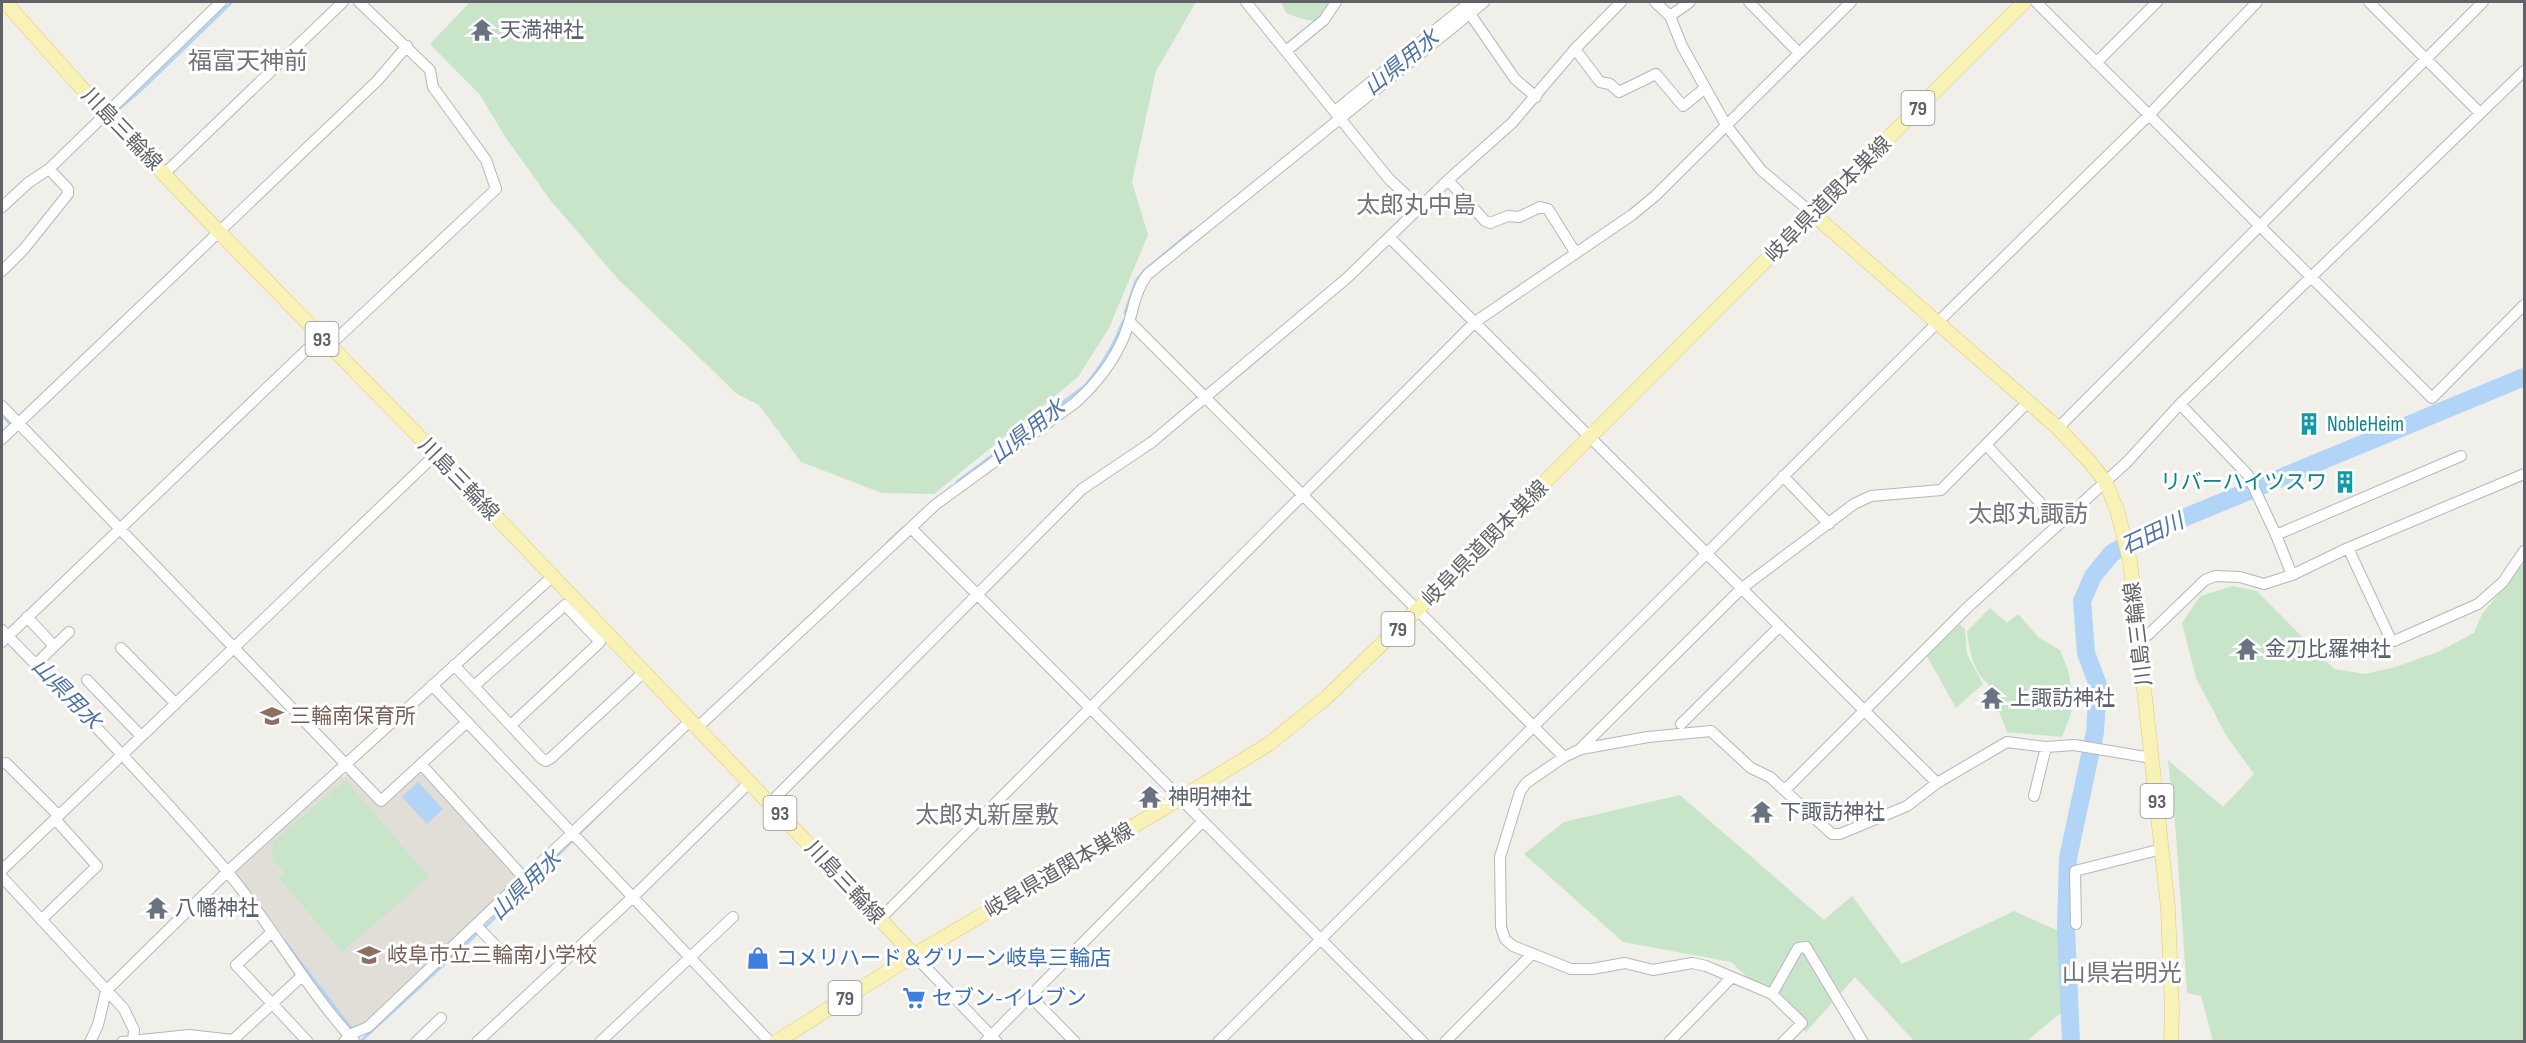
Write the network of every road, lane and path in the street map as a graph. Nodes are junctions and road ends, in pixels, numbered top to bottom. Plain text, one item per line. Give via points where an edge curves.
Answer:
1 (5, 2) edge
2 (344, 2) edge
3 (359, 2) edge
4 (1246, 2) edge
5 (1336, 2) edge
6 (1484, 2) edge
7 (1621, 2) edge
8 (1654, 2) edge
9 (1690, 2) edge
10 (1749, 2) edge
11 (1851, 2) edge
12 (2024, 2) edge
13 (2036, 2) edge
14 (2157, 2) edge
15 (2257, 2) edge
16 (2369, 2) edge
17 (2483, 2) edge
18 (216, 3) edge
19 (1466, 5) edge
20 (1670, 16) junction
21 (407, 46) junction
22 (1575, 49) junction
23 (1286, 51) junction
24 (1799, 53) junction
25 (2426, 58) junction
26 (2096, 63) junction
27 (2524, 71) edge
28 (1704, 89) junction
29 (1536, 98) junction
30 (107, 113) junction
31 (2480, 113) junction
32 (1337, 115) junction
33 (2148, 116) junction
34 (1726, 125) junction
35 (49, 169) junction
36 (164, 174) junction
37 (1448, 180) junction
38 (2, 207) edge
39 (1419, 207) junction
40 (1813, 214) junction
41 (2260, 225) junction
42 (219, 232) junction
43 (1389, 237) junction
44 (1575, 252) junction
45 (2, 271) edge
46 (2312, 277) junction
47 (2524, 305) edge
48 (1130, 322) junction
49 (1475, 322) junction
50 (1938, 322) junction
51 (325, 341) junction
52 (1205, 398) junction
53 (2028, 402) junction
54 (2180, 404) junction
55 (2, 406) edge
56 (18, 423) junction
57 (2058, 428) junction
58 (1590, 438) junction
59 (2, 439) edge
60 (1987, 446) junction
61 (436, 454) junction
62 (2461, 456) dead end
63 (2524, 474) edge
64 (1784, 477) junction
65 (2105, 481) junction
66 (1303, 496) junction
67 (2059, 523) junction
68 (1828, 524) junction
69 (910, 528) junction
70 (118, 529) junction
71 (2276, 534) junction
72 (2348, 549) junction
73 (2524, 551) edge
74 (1707, 553) junction
75 (2292, 575) junction
76 (553, 576) junction
77 (1742, 588) junction
78 (976, 596) junction
79 (1418, 609) junction
80 (27, 618) junction
81 (1780, 626) junction
82 (69, 632) dead end
83 (4, 636) edge
84 (2139, 640) junction
85 (54, 646) junction
86 (121, 648) dead end
87 (234, 648) junction
88 (40, 660) dead end
89 (454, 665) junction
90 (644, 672) junction
91 (87, 680) dead end
92 (432, 685) junction
93 (474, 686) junction
94 (176, 704) junction
95 (1090, 708) junction
96 (1865, 710) junction
97 (467, 722) junction
98 (694, 724) junction
99 (1681, 724) dead end
100 (511, 725) junction
101 (1534, 726) junction
102 (141, 736) junction
103 (2046, 747) junction
104 (1581, 749) junction
105 (121, 755) junction
106 (1564, 757) junction
107 (2152, 758) junction
108 (6, 763) dead end
109 (346, 763) junction
110 (421, 764) junction
111 (750, 783) junction
112 (1937, 783) junction
113 (1785, 790) junction
114 (2034, 796) dead end
115 (1181, 798) junction
116 (770, 803) junction
117 (57, 817) junction
118 (1203, 822) junction
119 (576, 836) junction
120 (2162, 849) junction
121 (2, 870) edge
122 (227, 872) junction
123 (2, 877) edge
124 (525, 879) junction
125 (633, 897) junction
126 (733, 917) dead end
127 (880, 919) junction
128 (41, 920) junction
129 (2076, 924) dead end
130 (476, 925) junction
131 (272, 933) junction
132 (1320, 939) junction
133 (914, 955) junction
134 (1531, 955) junction
135 (692, 956) junction
136 (508, 959) dead end
137 (302, 976) junction
138 (1731, 978) junction
139 (106, 991) junction
140 (1772, 994) junction
141 (1030, 996) junction
142 (272, 1003) junction
143 (441, 1018) dead end
144 (349, 1039) edge
145 (991, 1039) edge
146 (90, 1041) edge
147 (129, 1041) edge
148 (233, 1041) edge
149 (308, 1041) edge
150 (416, 1041) edge
151 (477, 1041) edge
152 (600, 1041) edge
153 (770, 1041) edge
154 (776, 1041) edge
155 (1075, 1041) edge
156 (1218, 1041) edge
157 (1423, 1041) edge
158 (1445, 1041) edge
159 (1668, 1041) edge
160 (1783, 1041) edge
161 (1863, 1041) edge
162 (2171, 1041) edge

1 - 30 main road, 川島三輪線 / 93
2 - 36 street
3 - 21 street
4 - 23 street
5 - 23 street via 1324,20
6 - 19 street
7 - 22 street
8 - 20 street
9 - 20 street
10 - 24 street
11 - 24 street
12 - 40 main road, 岐阜県道関本巣線 / 79
13 - 26 street
14 - 26 street
15 - 33 street
16 - 25 street
17 - 25 street
18 - 30 street
19 - 29 street via 1515,79
19 - 32 street
20 - 28 street
21 - 42 street via 377,81
21 - 51 street via 430,70 433,87 486,160 496,189
22 - 28 street via 1600,82 1619,92 1656,74 1683,106
22 - 29 street
23 - 32 street
24 - 34 street
25 - 31 street
25 - 41 street
26 - 33 street
27 - 31 street
28 - 34 street
29 - 37 street
30 - 35 street
30 - 36 main road, 川島三輪線 / 93
31 - 46 street
32 - 39 street via 1389,179
32 - 48 street via 1148,274 1141,283
33 - 41 street
33 - 50 street
34 - 40 street via 1761,170
34 - 44 street via 1640,209
35 - 38 street
35 - 45 street via 68,189 68,194
36 - 42 main road, 川島三輪線 / 93
37 - 39 street
37 - 44 street via 1490,223 1540,207 1548,209
39 - 43 street
40 - 50 main road, 川島三輪線 / 93
40 - 58 main road, 岐阜県道関本巣線 / 79
41 - 46 street
41 - 57 street
42 - 51 main road, 川島三輪線 / 93
42 - 56 street
43 - 49 street
43 - 52 street via 1347,278
44 - 49 street
46 - 47 street via 2432,398
46 - 54 street
48 - 52 street
48 - 69 street via 1113,357 1083,396 962,484
49 - 58 street
49 - 66 street
50 - 53 main road, 川島三輪線 / 93
50 - 64 street
51 - 61 main road, 川島三輪線 / 93
51 - 70 street
52 - 66 street
52 - 78 street via 1152,442 1082,489
53 - 57 main road, 川島三輪線 / 93
53 - 60 street
54 - 65 street
54 - 71 street via 2248,475
55 - 56 street
56 - 59 street
56 - 70 street
57 - 65 main road, 川島三輪線 / 93
58 - 74 street
58 - 79 main road, 岐阜県道関本巣線 / 79
60 - 67 street
60 - 68 street via 1941,490 1871,496
61 - 76 main road, 川島三輪線 / 93
61 - 87 street
62 - 71 street
63 - 72 street
64 - 68 street
64 - 74 street
65 - 67 street
65 - 84 main road, 川島三輪線 / 93 via 2124,532
66 - 79 street
66 - 95 street
67 - 96 street
68 - 77 street
69 - 78 street
69 - 98 street
70 - 80 street
70 - 87 street
71 - 75 street
72 - 73 street via 2394,641 2478,604 2503,582
72 - 75 street
74 - 77 street
74 - 101 street
75 - 84 street via 2264,584 2240,577 2215,576 2205,580
76 - 89 street
76 - 90 main road, 川島三輪線 / 93
77 - 81 street
77 - 104 street
78 - 95 street
78 - 116 street
79 - 101 street
79 - 115 main road, 岐阜県道関本巣線 / 79 via 1292,727
80 - 83 street
80 - 85 street
81 - 96 street
81 - 99 street
82 - 85 street
83 - 105 street
84 - 107 main road, 川島三輪線 / 93
85 - 88 street
86 - 94 street
87 - 94 street
87 - 109 street
89 - 92 street
89 - 93 street
90 - 98 main road, 川島三輪線 / 93
90 - 100 street via 546,761
91 - 102 street
92 - 97 street
92 - 109 street
93 - 100 street
93 - 100 street via 565,605 600,642
94 - 102 street
95 - 115 street
95 - 127 street
96 - 112 street
96 - 113 street
97 - 110 street
97 - 119 street
98 - 111 main road, 川島三輪線 / 93
98 - 119 street
101 - 106 street
101 - 132 street
102 - 105 street
103 - 107 street via 2074,745
103 - 112 street via 2007,742
103 - 114 street
104 - 106 street
104 - 113 street via 1711,731 1751,768
105 - 117 street
105 - 122 street
106 - 134 street via 1526,783 1520,792 1500,857 1501,927 1505,939
107 - 120 main road, 川島三輪線 / 93
108 - 117 street
109 - 110 street via 381,801
109 - 122 street
110 - 124 street
111 - 116 main road, 川島三輪線 / 93
111 - 125 street
112 - 113 street via 1907,807 1840,834 1832,834
115 - 118 street
115 - 133 main road, 岐阜県道関本巣線 / 79
116 - 127 main road, 川島三輪線 / 93
117 - 121 street
117 - 128 street via 97,866
118 - 132 street
118 - 141 street
119 - 124 street
119 - 125 street
120 - 129 street via 2075,871
120 - 162 main road, 川島三輪線 / 93 via 2169,930
122 - 131 street
122 - 139 street
123 - 128 street
124 - 130 street
125 - 135 street
125 - 151 street
126 - 135 street
127 - 133 main road, 川島三輪線 / 93
128 - 139 street
130 - 136 street
130 - 144 street via 368,1027
131 - 137 street
131 - 142 street via 236,964
132 - 156 street
132 - 157 street
133 - 145 street
133 - 154 main road, 岐阜県道関本巣線 / 79
134 - 138 street via 1571,969 1624,963 1653,970 1692,963
134 - 158 street
135 - 152 street
135 - 153 street
137 - 142 street
137 - 144 street
138 - 140 street
138 - 159 street
139 - 146 street
139 - 147 street via 124,1009 134,1030
140 - 160 street via 1802,1023
140 - 161 street via 1798,948 1806,947
141 - 145 street
141 - 155 street
142 - 148 street
142 - 149 street
143 - 150 street
147 - 148 street via 189,1035

